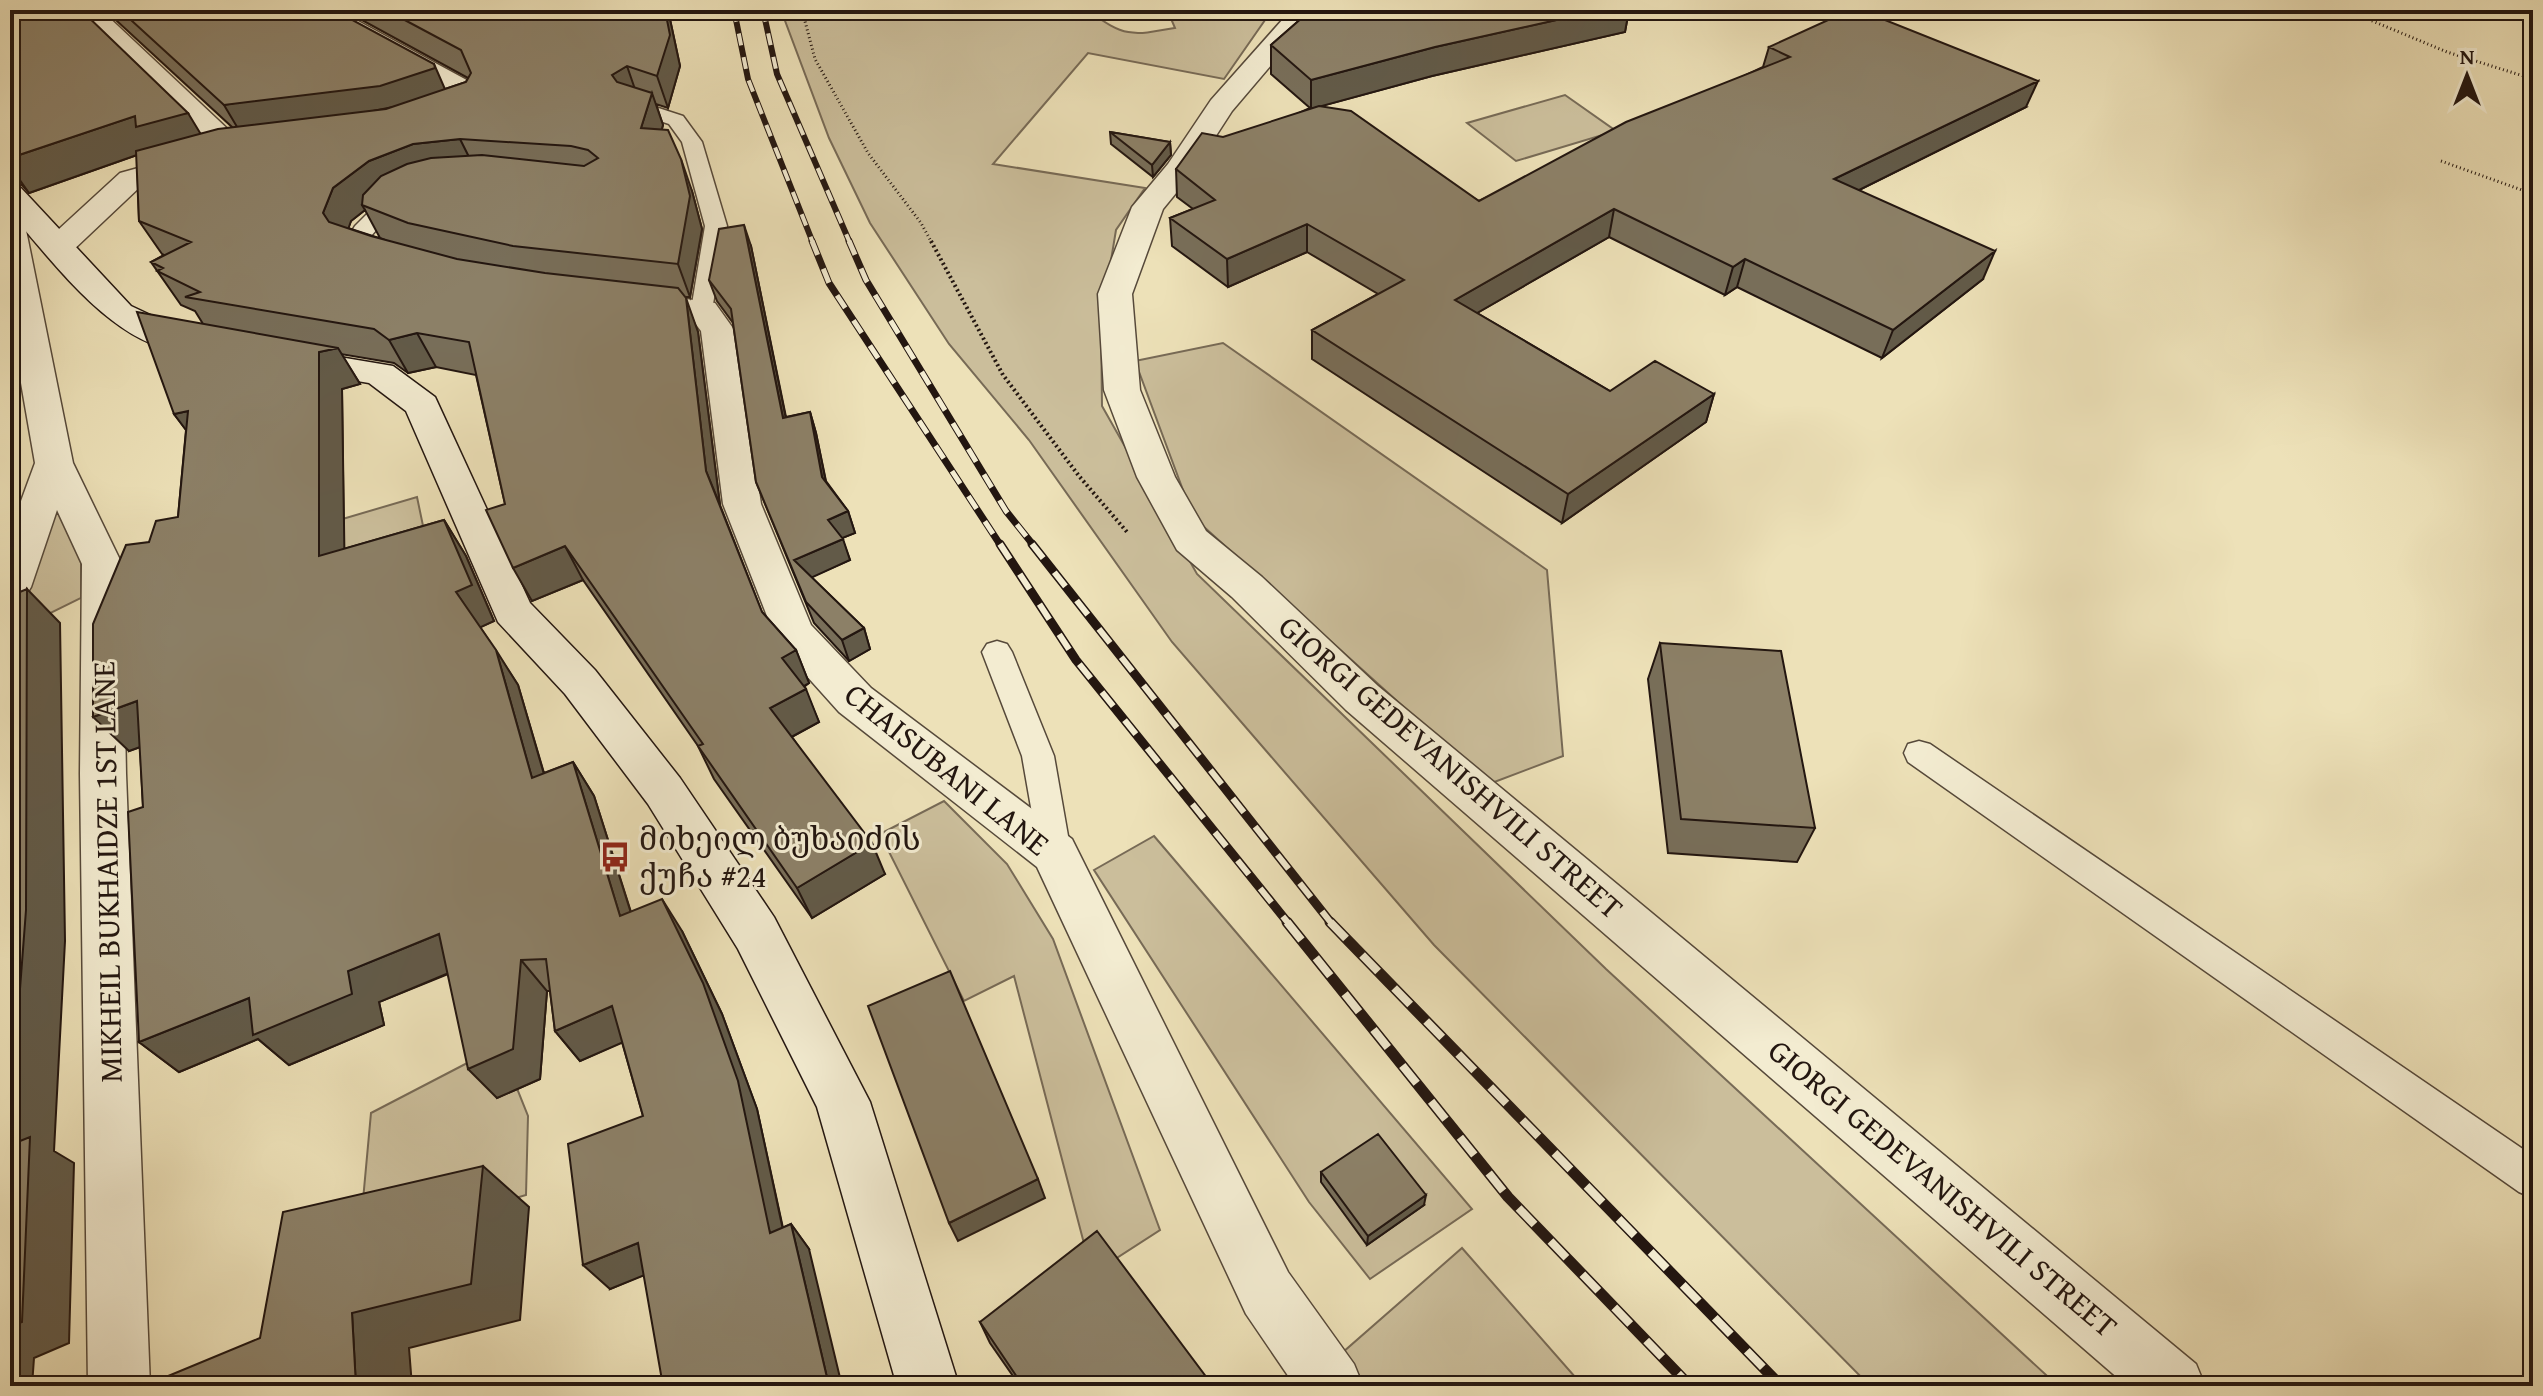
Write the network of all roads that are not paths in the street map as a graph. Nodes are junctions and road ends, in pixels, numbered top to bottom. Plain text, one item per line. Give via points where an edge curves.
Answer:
1 (86, 10) edge
2 (335, 10) edge
3 (1305, 10) edge
4 (637, 107) edge
5 (415, 125) edge
6 (265, 146) edge
7 (235, 150) junction
8 (422, 188) edge
9 (10, 195) edge
10 (10, 230) edge
11 (375, 244) edge
12 (58, 247) junction
13 (587, 297) edge
14 (703, 310) junction
15 (54, 463) junction
16 (10, 587) edge
17 (997, 652) dead end
18 (1919, 753) dead end
19 (1055, 853) junction
20 (2533, 1179) edge
21 (119, 1386) edge
22 (928, 1386) edge
23 (1332, 1386) edge
24 (2174, 1386) edge

1 - 7 street
2 - 5 street via 327,14 464,90 468,106
3 - 24 street, GIORGI GEDEVANISHVILI STREET via 1221,106 1148,207 1115,294 1122,390 1156,477 1191,540 1362,698
4 - 14 lane via 676,120 692,142 716,226
6 - 7 street
7 - 12 street via 131,179
8 - 11 lane via 393,199
9 - 12 street
10 - 15 street, MIKHEIL BUKHAIDZE 1ST LANE
12 - 22 street via 119,313 171,338 380,374 422,405 513,611 580,682 664,791 756,933 836,1088
13 - 14 street
14 - 19 street, CHAISUBANI LANE via 718,331 742,504 793,633 855,700
15 - 16 street
15 - 21 street, MIKHEIL BUKHAIDZE 1ST LANE via 102,564
17 - 19 lane via 1038,756
18 - 20 lane
19 - 23 street, CHAISUBANI LANE via 1267,1293

